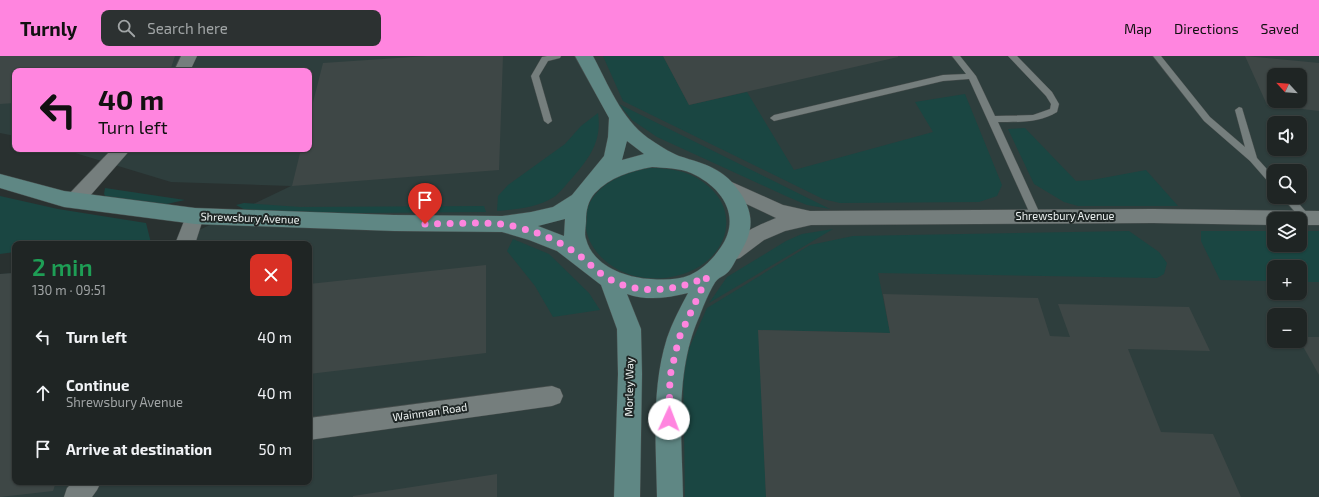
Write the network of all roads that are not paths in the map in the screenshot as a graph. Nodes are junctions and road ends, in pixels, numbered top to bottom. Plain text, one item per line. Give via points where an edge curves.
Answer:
1 (189, 56) edge
2 (557, 56) edge
3 (584, 56) edge
4 (956, 56) edge
5 (1012, 56) edge
6 (1157, 56) edge
7 (183, 68) edge
8 (972, 76) junction
9 (1239, 110) dead end
10 (618, 117) junction
11 (774, 118) dead end
12 (992, 119) junction
13 (548, 121) dead end
14 (119, 152) edge
15 (1253, 159) junction
16 (672, 160) junction
17 (1267, 175) edge
18 (597, 179) junction
19 (0, 182) edge
20 (725, 186) junction
21 (75, 200) junction
22 (578, 201) junction
23 (1295, 204) edge
24 (195, 216) junction
25 (1036, 216) junction
26 (811, 218) junction
27 (1312, 218) edge
28 (502, 224) junction
29 (186, 241) edge
30 (734, 252) junction
31 (586, 260) junction
32 (707, 277) junction
33 (610, 279) junction
34 (552, 396) dead end
35 (312, 429) edge
36 (86, 485) edge
37 (76, 497) edge
38 (628, 497) edge
39 (670, 497) edge

1 - 7 street
2 - 13 lane via 545,59 535,76
3 - 10 street
4 - 8 lane
5 - 12 lane via 1049,94 1055,104 1054,110 1048,114 1027,118
6 - 15 lane via 1207,119
8 - 11 lane via 943,78
8 - 12 lane
9 - 15 lane
10 - 16 street via 631,135
10 - 18 street via 618,137 613,158
12 - 25 lane
14 - 21 street
15 - 17 lane
16 - 18 street via 632,162
16 - 20 street via 707,172
18 - 22 street
19 - 21 street, Shrewsbury Avenue
20 - 26 street, Shrewsbury Avenue via 780,212
20 - 30 street via 735,201 741,217 740,235
21 - 24 street, Shrewsbury Avenue
22 - 28 street, Shrewsbury Avenue via 559,213
22 - 31 street via 573,221 575,241
23 - 27 lane
24 - 28 street, Shrewsbury Avenue via 394,224
24 - 29 street
25 - 26 street, Shrewsbury Avenue
25 - 27 street, Shrewsbury Avenue
26 - 30 street, Shrewsbury Avenue via 781,224 757,235
28 - 31 street, Shrewsbury Avenue via 565,245
30 - 32 street via 718,270
31 - 33 street
32 - 33 street via 670,290 629,287
32 - 39 street via 679,338 670,376
33 - 38 street, Morley Way via 629,329
34 - 35 street, Wainman Road
36 - 37 street

